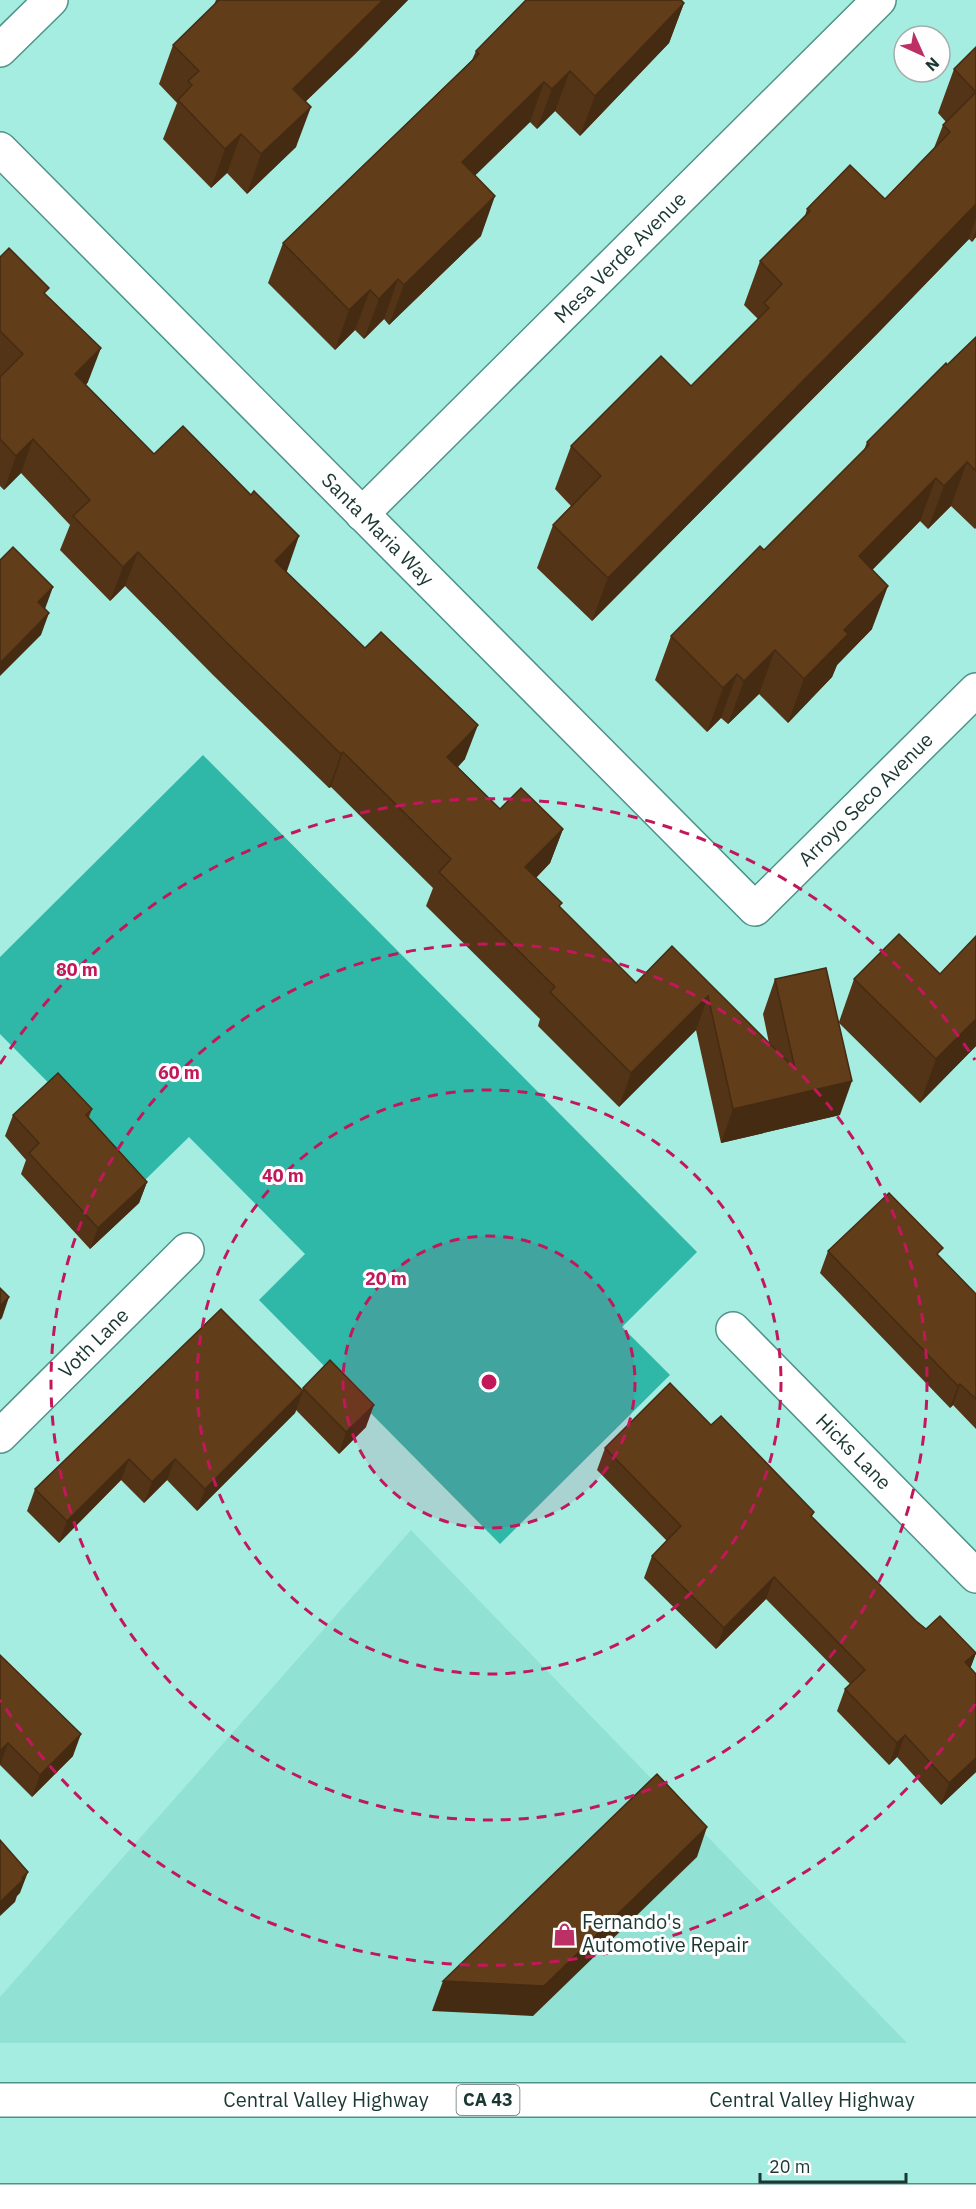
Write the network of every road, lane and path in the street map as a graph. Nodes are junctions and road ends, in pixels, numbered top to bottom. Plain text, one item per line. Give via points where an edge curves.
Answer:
1 (51, 0) edge
2 (879, 0) edge
3 (0, 50) edge
4 (0, 149) edge
5 (362, 514) junction
6 (976, 690) edge
7 (755, 909) joint
8 (187, 1250) dead end
9 (733, 1329) dead end
10 (0, 1436) edge
11 (976, 1576) edge
12 (0, 2100) edge
13 (976, 2100) edge
14 (0, 2201) edge
15 (976, 2201) edge

1 - 3 street
2 - 5 street, Mesa Verde Avenue
4 - 5 street, Santa Maria Way
5 - 7 street, Santa Maria Way
6 - 7 street, Arroyo Seco Avenue
8 - 10 street, Voth Lane
9 - 11 street, Hicks Lane
12 - 13 street, Central Valley Highway / CA 43
14 - 15 street

